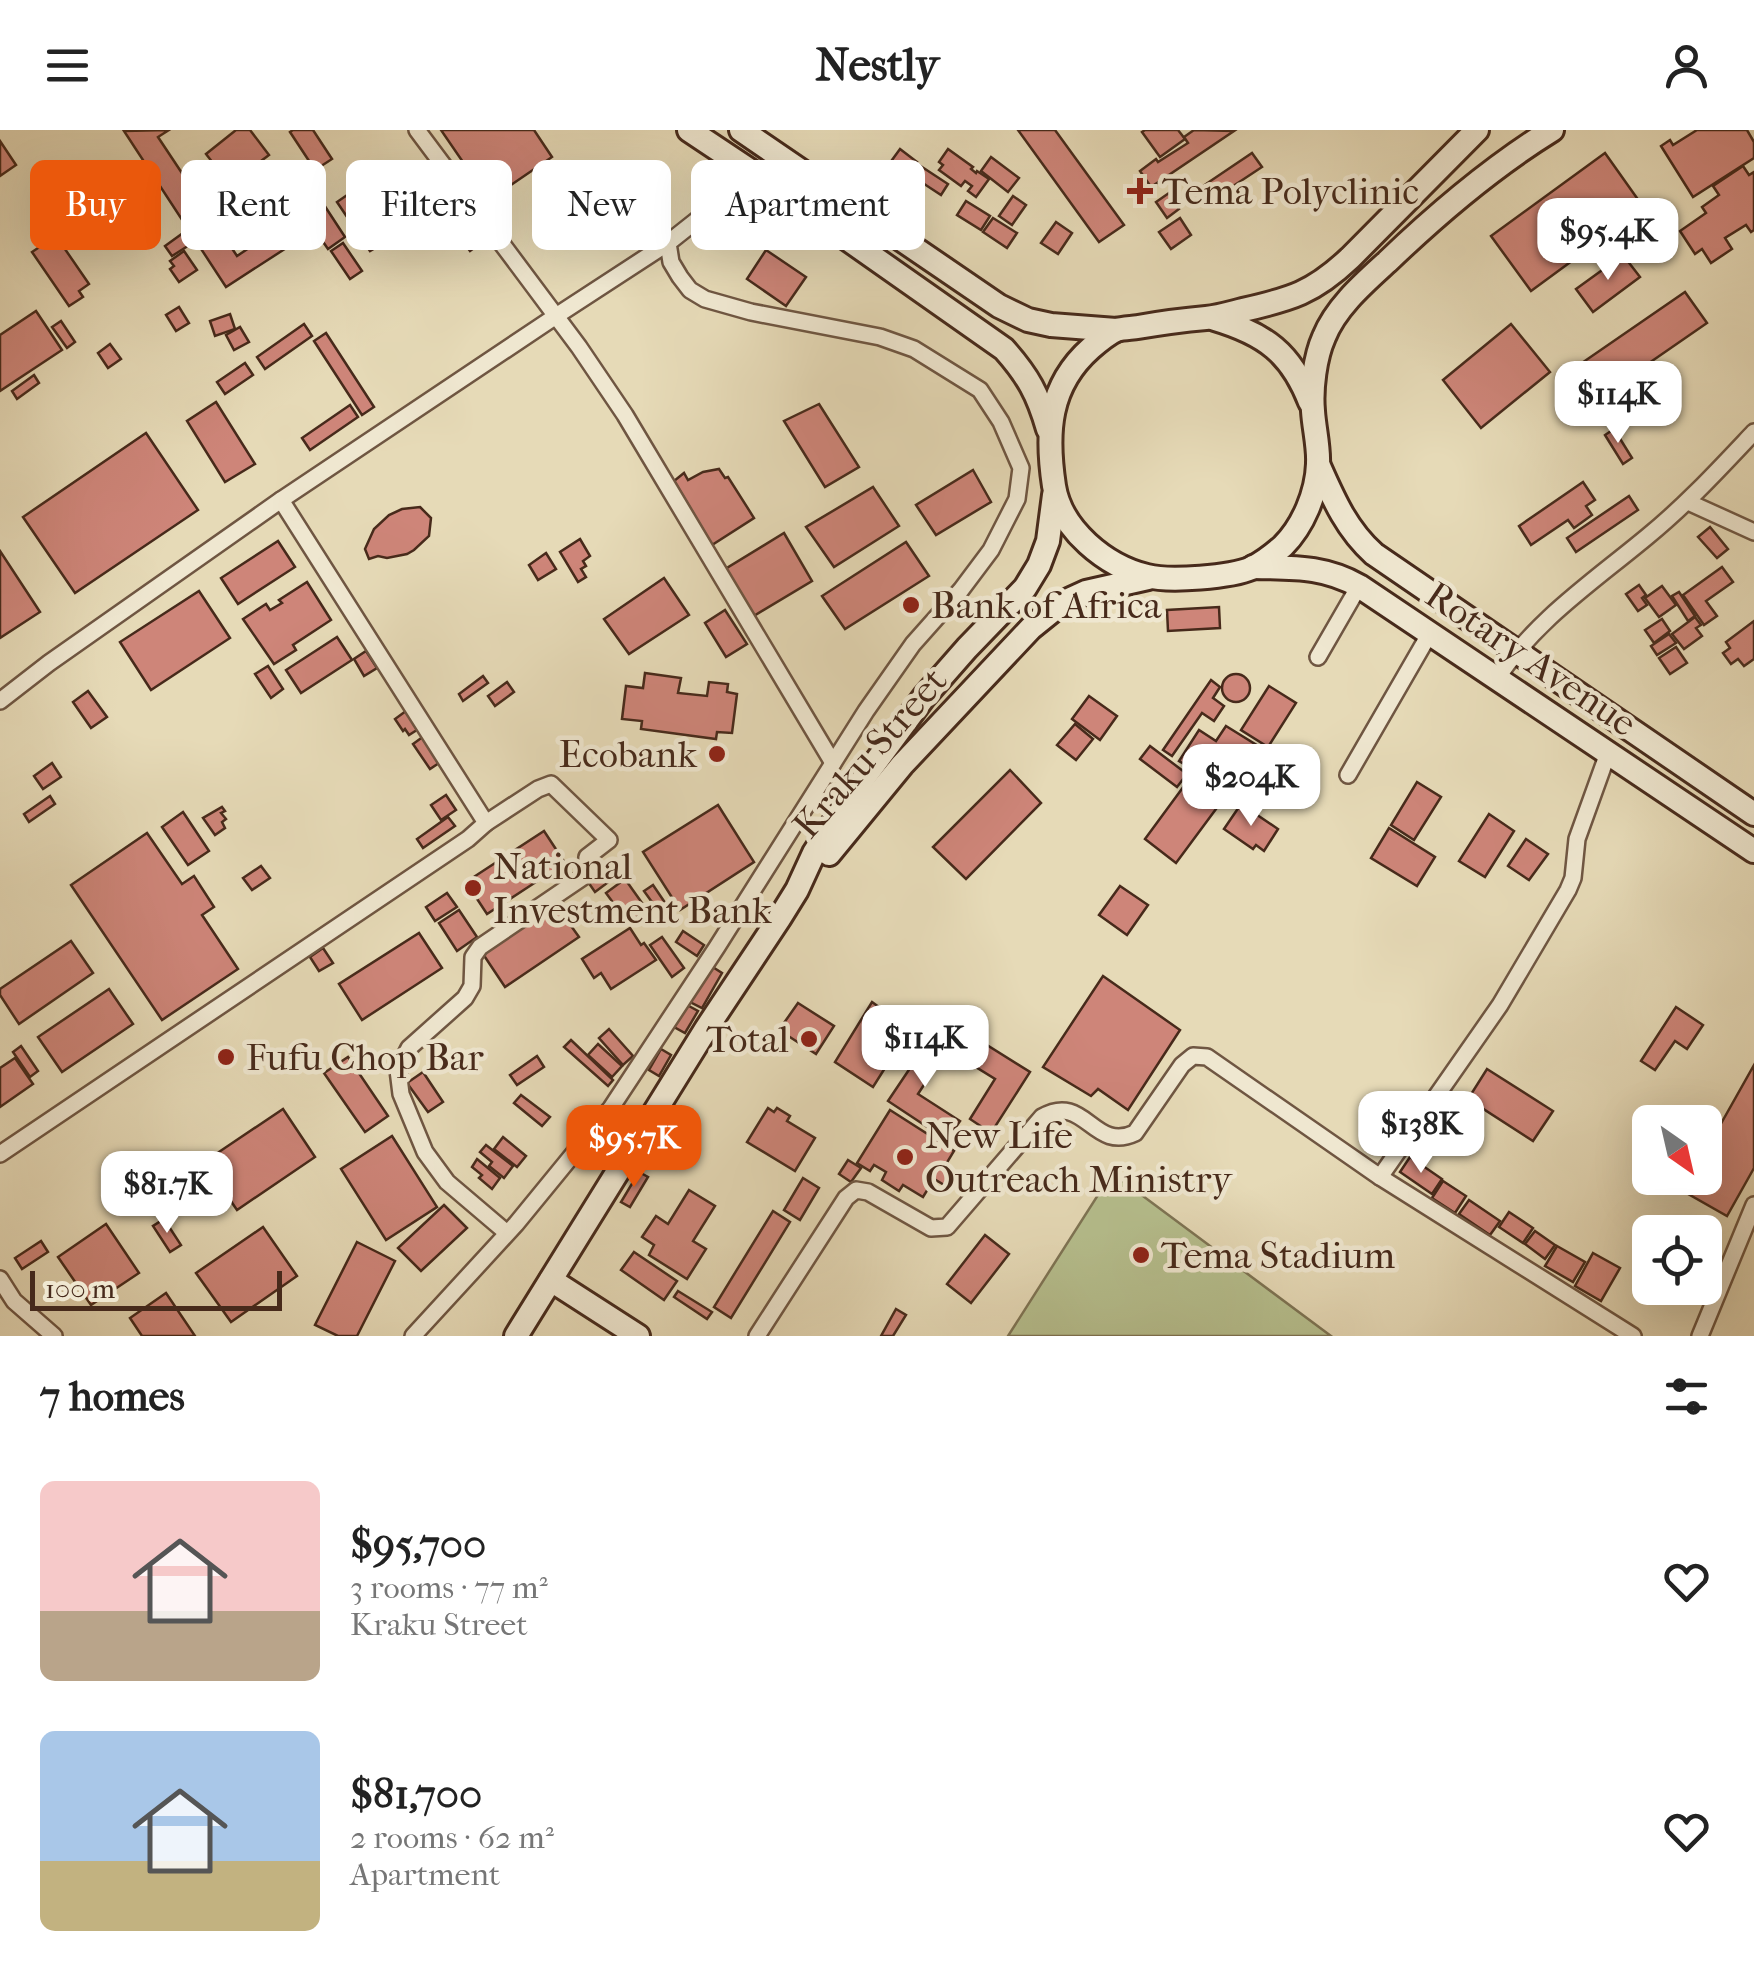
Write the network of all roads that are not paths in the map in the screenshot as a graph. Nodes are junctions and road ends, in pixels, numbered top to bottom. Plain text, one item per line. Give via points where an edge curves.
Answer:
1 (417, 130) edge
2 (689, 130) edge
3 (741, 130) edge
4 (1477, 130) edge
5 (1552, 130) edge
6 (734, 160) edge
7 (691, 225) edge
8 (671, 241) edge
9 (657, 250) edge
10 (669, 250) edge
11 (863, 250) edge
12 (556, 316) junction
13 (1212, 318) junction
14 (1116, 330) junction
15 (1312, 406) junction
16 (1754, 432) edge
17 (1049, 435) junction
18 (1318, 464) junction
19 (1054, 492) junction
20 (281, 500) junction
21 (1688, 502) junction
22 (1754, 532) edge
23 (1253, 567) junction
24 (1150, 578) junction
25 (1360, 586) junction
26 (1430, 633) junction
27 (1515, 651) junction
28 (1318, 656) dead end
29 (1496, 680) junction
30 (0, 701) edge
31 (1608, 753) junction
32 (832, 763) junction
33 (1348, 775) dead end
34 (1754, 814) edge
35 (486, 823) junction
36 (1754, 852) edge
37 (797, 890) junction
38 (0, 1154) edge
39 (1380, 1176) junction
40 (1754, 1205) edge
41 (507, 1234) junction
42 (0, 1279) edge
43 (551, 1280) junction
44 (14, 1301) junction
45 (0, 1311) edge
46 (54, 1336) edge
47 (413, 1336) edge
48 (516, 1336) edge
49 (638, 1336) edge
50 (757, 1336) edge
51 (1633, 1336) edge
52 (1700, 1336) edge

1 - 12 street
2 - 6 main road
3 - 14 main road via 999,306 1050,326
4 - 13 main road via 1328,278 1280,302
5 - 15 main road via 1445,208 1348,300 1324,336
7 - 8 street
9 - 12 street
10 - 32 street via 680,277 704,299 880,337 946,368 980,390 1021,468 1017,499 991,550 903,658
11 - 17 main road via 1004,349 1039,398
12 - 20 street
12 - 32 street via 650,454
13 - 14 main road
13 - 15 main road via 1268,341 1302,380
14 - 17 main road via 1065,378
15 - 18 main road
16 - 21 street
17 - 19 main road
18 - 23 main road via 1301,522 1283,546
18 - 27 main road, Rotary Avenue via 1360,542
19 - 24 main road via 1069,523 1095,551
19 - 37 main road, Kraku Street via 1048,541 1025,588 882,751
20 - 30 street
20 - 35 street
21 - 22 street
21 - 27 street
23 - 24 main road via 1226,575
23 - 25 main road, Rotary Avenue via 1321,570
24 - 37 main road, Kraku Street via 1086,592 1031,628 902,764
25 - 26 main road, Rotary Avenue
25 - 28 street
26 - 29 main road, Rotary Avenue
26 - 33 street
27 - 29 street
27 - 34 main road, Rotary Avenue
29 - 31 main road, Rotary Avenue
31 - 36 main road, Rotary Avenue
31 - 39 street via 1577,839 1568,890 1500,1005
32 - 41 street via 611,1108
35 - 38 street
35 - 41 street via 551,784 610,840 587,857 586,875 480,947 465,998 410,1048 398,1070 400,1094 425,1152 447,1182
37 - 43 main road, Kraku Street
39 - 50 street via 1207,1057 1193,1056 1135,1133 1124,1138 1066,1109 1042,1117 946,1227 931,1228 856,1190
39 - 51 street
40 - 52 street
41 - 47 street
42 - 44 street
43 - 48 main road, Kraku Street
43 - 49 main road
44 - 45 street
44 - 46 street

